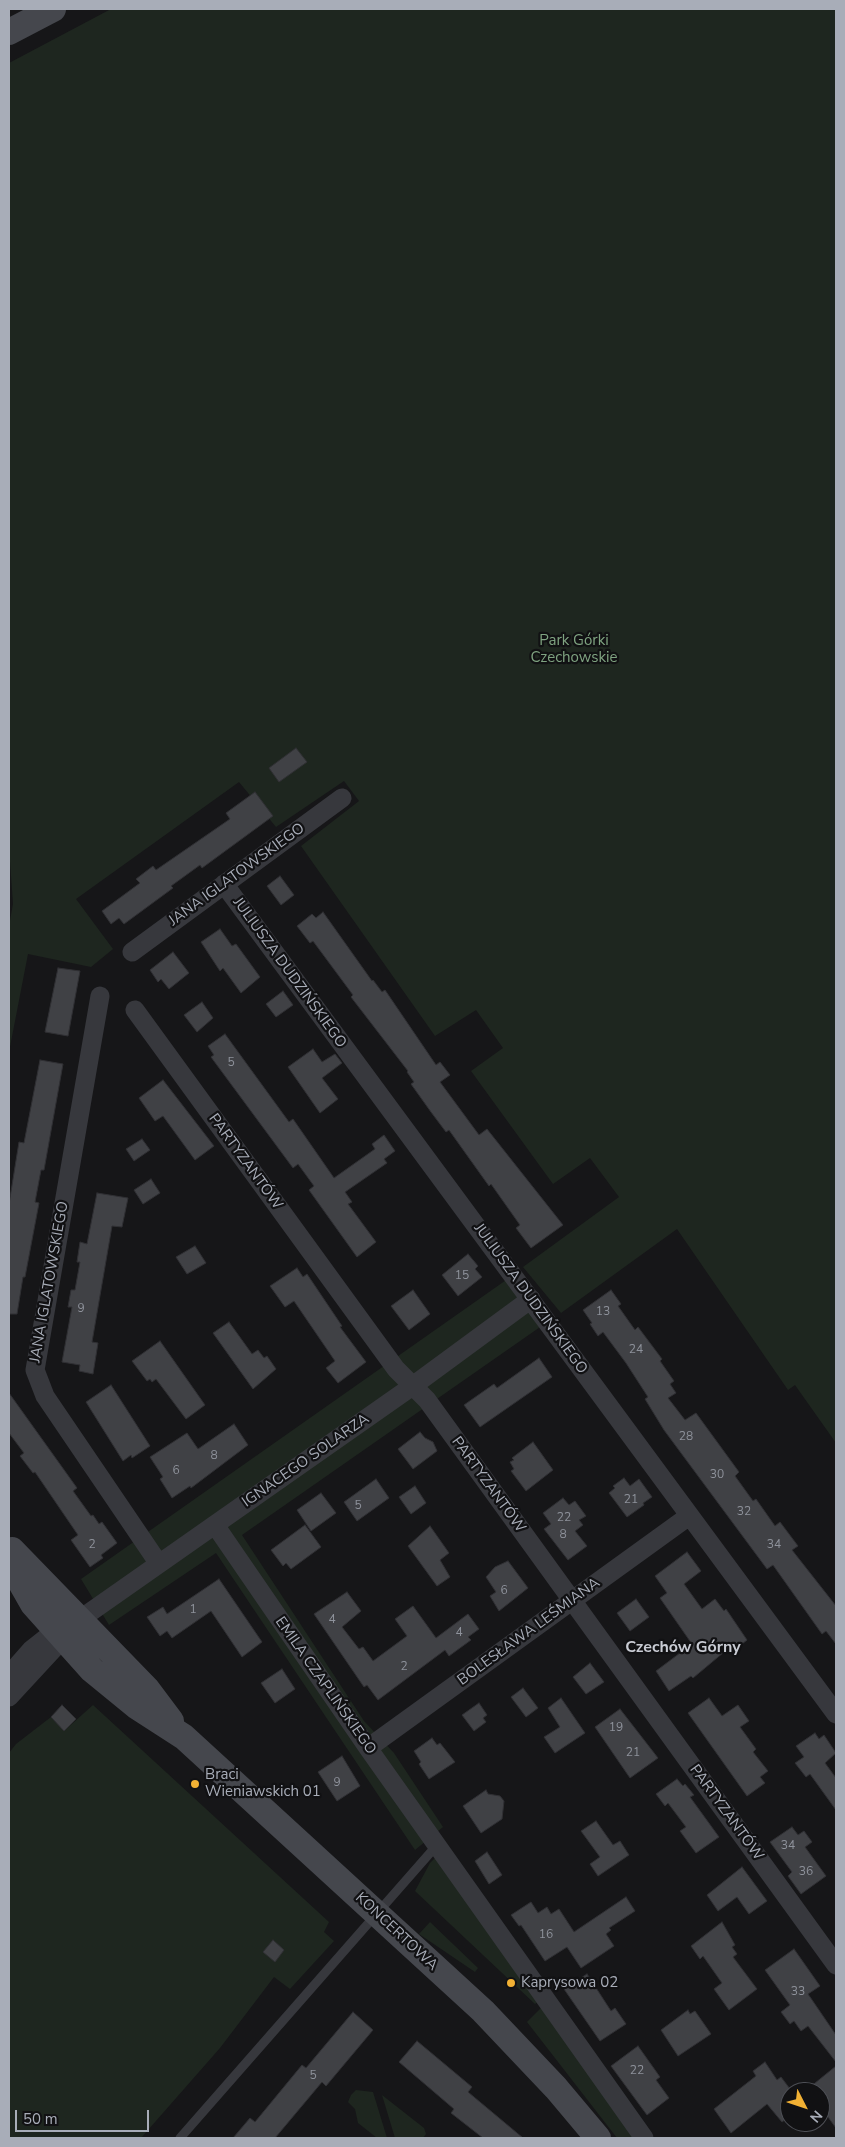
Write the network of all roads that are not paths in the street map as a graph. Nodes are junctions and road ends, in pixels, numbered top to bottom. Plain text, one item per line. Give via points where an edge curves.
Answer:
1 (53, 9) edge
2 (9, 32) edge
3 (342, 798) dead end
4 (224, 884) junction
5 (132, 952) dead end
6 (100, 996) dead end
7 (135, 1010) dead end
8 (531, 1299) junction
9 (414, 1386) junction
10 (690, 1516) junction
11 (215, 1525) junction
12 (9, 1546) edge
13 (9, 1562) edge
14 (159, 1564) junction
15 (572, 1602) junction
16 (66, 1630) junction
17 (9, 1675) edge
18 (9, 1697) edge
19 (836, 1714) edge
20 (368, 1748) junction
21 (438, 1844) junction
22 (377, 1914) junction
23 (836, 1965) edge
24 (180, 2138) edge
25 (598, 2138) edge
26 (644, 2138) edge

1 - 2 street
3 - 4 street, JANA IGLATOWSKIEGO
4 - 5 street, JANA IGLATOWSKIEGO
4 - 8 street, JULIUSZA DUDZIŃSKIEGO
6 - 14 street, JANA IGLATOWSKIEGO via 35,1370 45,1396
7 - 9 street, PARTYZANTÓW via 396,1369
8 - 9 street, IGNACEGO SOLARZA
8 - 10 street, JULIUSZA DUDZIŃSKIEGO
9 - 11 street, IGNACEGO SOLARZA
9 - 15 street, PARTYZANTÓW
10 - 15 street, BOLESŁAWA LEŚMIANA
10 - 19 street, JULIUSZA DUDZIŃSKIEGO
11 - 14 street, IGNACEGO SOLARZA
11 - 20 street, EMILA CZAPLIŃSKIEGO
12 - 16 street
13 - 16 street via 33,1604
14 - 16 street, IGNACEGO SOLARZA
15 - 20 street, BOLESŁAWA LEŚMIANA
15 - 23 street, PARTYZANTÓW
16 - 17 street via 31,1650
16 - 18 street
16 - 22 street, KONCERTOWA via 92,1670 184,1737
20 - 21 street, EMILA CZAPLIŃSKIEGO
21 - 22 lane
21 - 26 street, EMILA CZAPLIŃSKIEGO
22 - 24 lane
22 - 25 street, KONCERTOWA via 483,2012 556,2088

